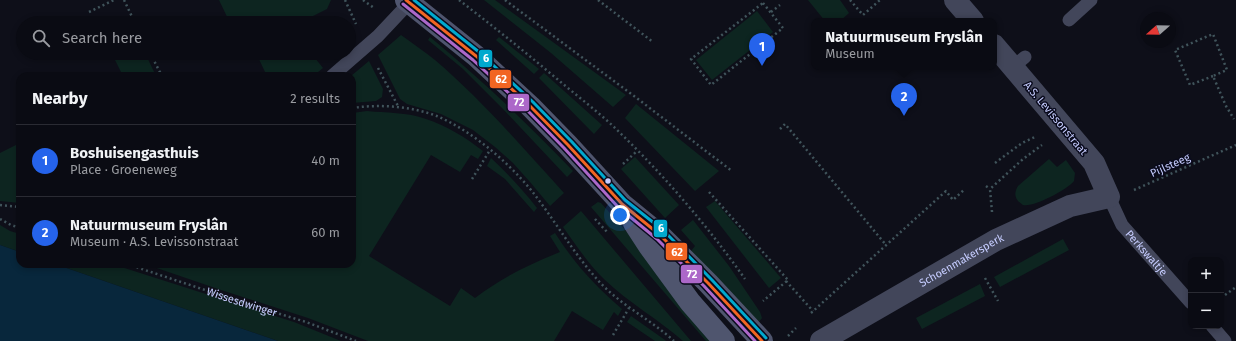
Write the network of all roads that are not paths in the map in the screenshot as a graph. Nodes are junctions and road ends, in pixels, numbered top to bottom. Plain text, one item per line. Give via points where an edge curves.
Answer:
1 (955, 0) edge
2 (1091, 0) edge
3 (409, 1) edge
4 (970, 18) edge
5 (1069, 20) dead end
6 (997, 47) edge
7 (356, 55) edge
8 (350, 60) edge
9 (337, 72) edge
10 (1109, 197) junction
11 (622, 204) junction
12 (1188, 299) edge
13 (1215, 329) edge
14 (724, 341) edge
15 (762, 341) edge
16 (821, 341) edge
17 (1225, 341) edge

1 - 4 street
2 - 5 lane
3 - 7 lane via 378,36
3 - 11 main road via 476,56 530,106
6 - 10 street, A.S. Levissonstraat via 1019,62 1064,129 1094,163
8 - 9 lane
10 - 12 lane, Perkswaltje via 1122,225
10 - 16 street, Schoenmakersperk via 1070,206 996,240
11 - 14 main road via 690,302
11 - 15 main road via 660,235
13 - 17 lane

